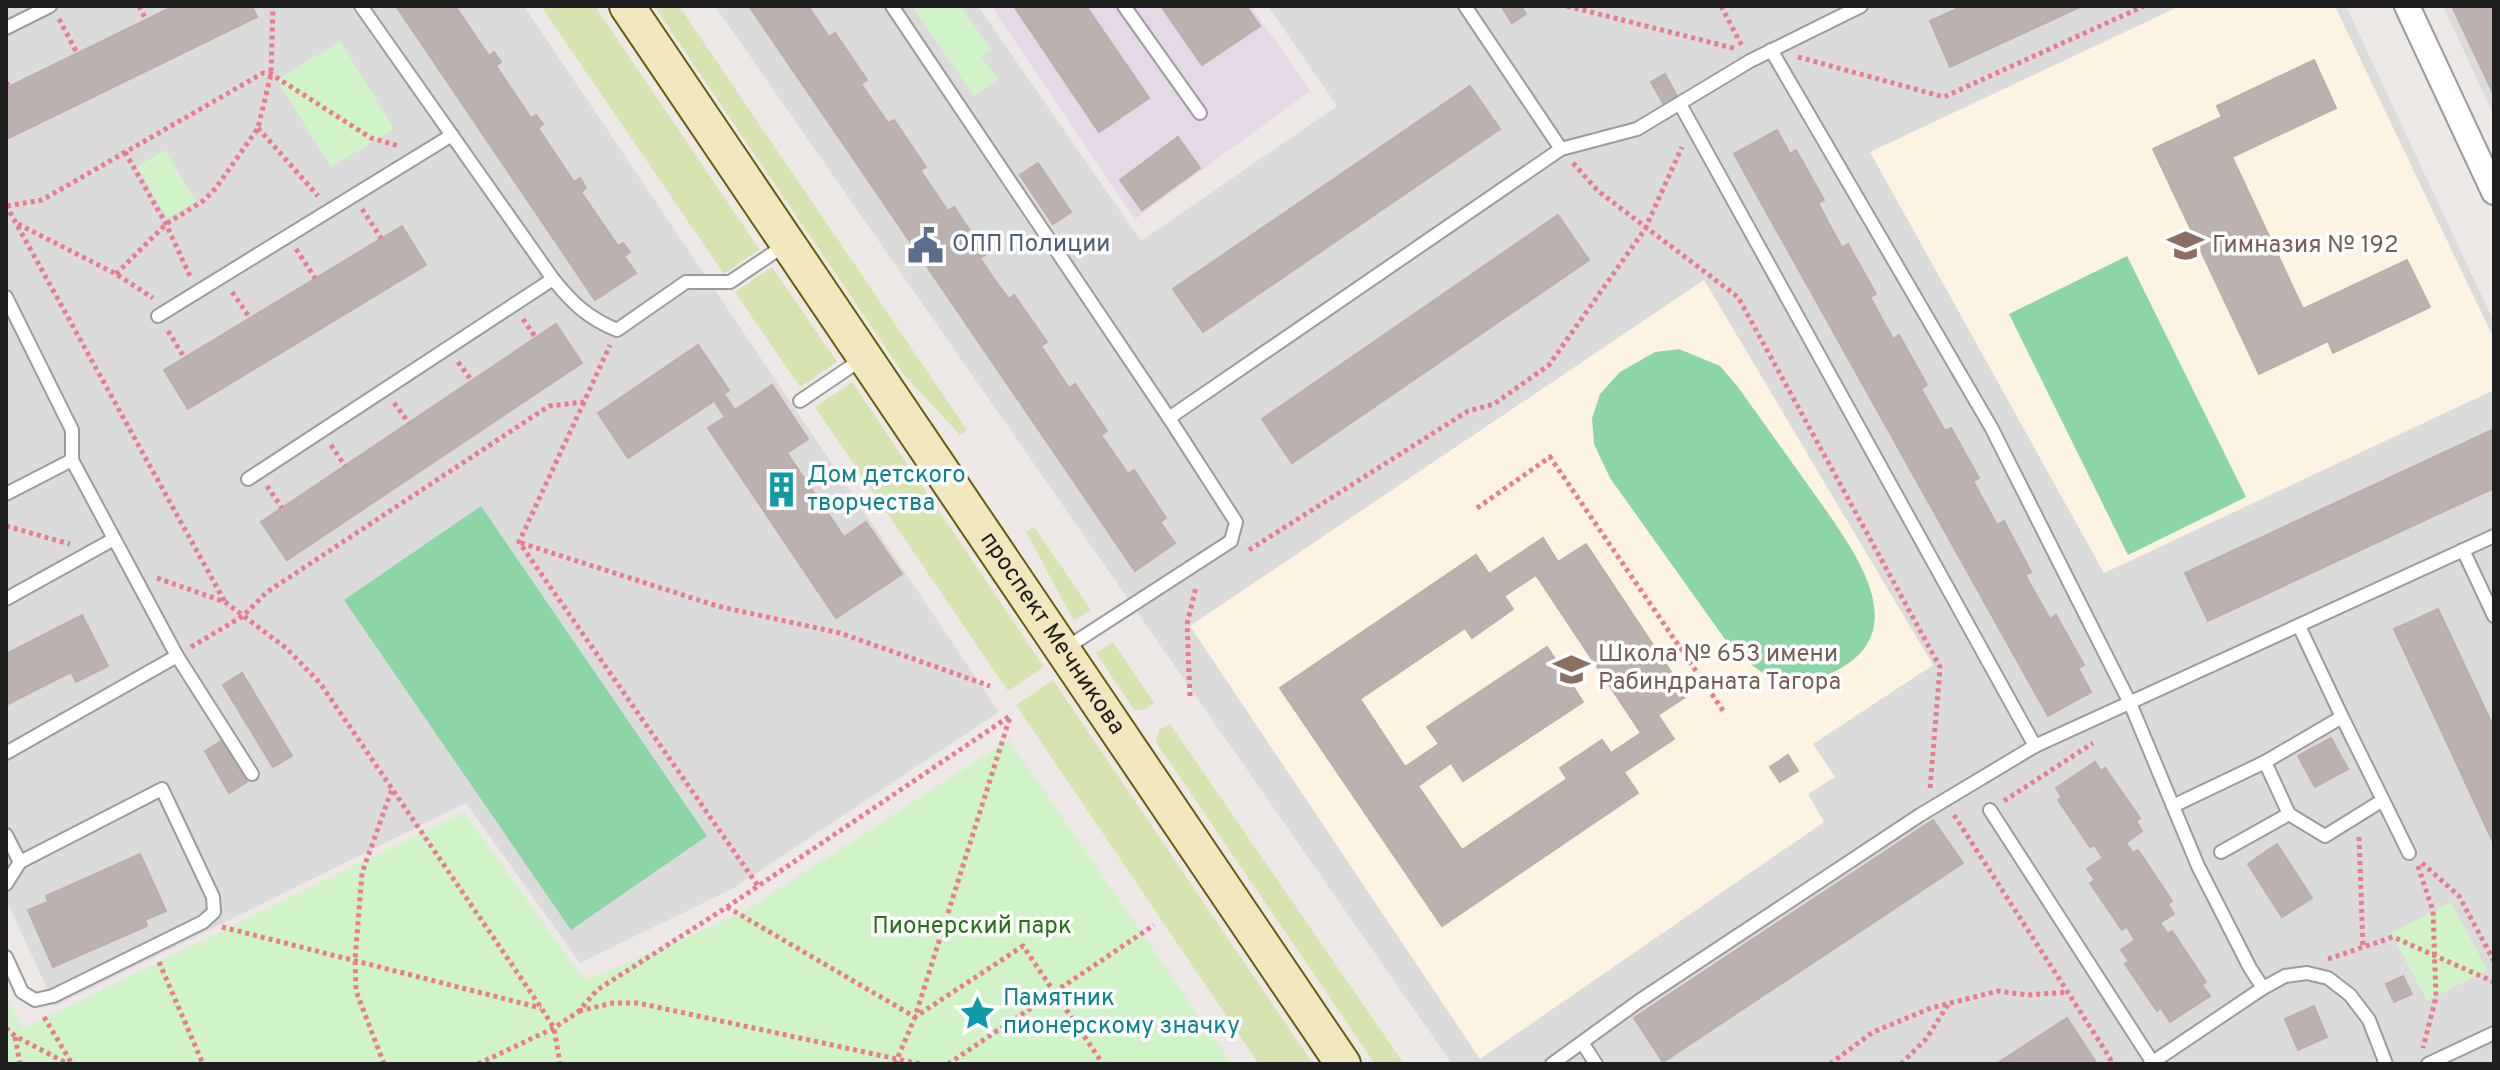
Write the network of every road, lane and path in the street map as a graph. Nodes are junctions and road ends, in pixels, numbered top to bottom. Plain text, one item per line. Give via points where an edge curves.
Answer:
1 (51, 6) edge
2 (139, 6) edge
3 (273, 6) edge
4 (361, 6) edge
5 (627, 6) edge
6 (892, 6) edge
7 (1124, 6) edge
8 (1465, 6) edge
9 (1567, 6) edge
10 (1721, 6) edge
11 (1861, 6) edge
12 (2144, 6) edge
13 (2407, 6) edge
14 (146, 20) dead end
15 (6, 28) edge
16 (1771, 50) junction
17 (77, 53) dead end
18 (271, 74) junction
19 (1680, 104) junction
20 (1200, 113) dead end
21 (1692, 125) junction
22 (258, 128) junction
23 (452, 135) junction
24 (1561, 149) junction
25 (125, 152) junction
26 (423, 152) junction
27 (2494, 192) edge
28 (353, 196) junction
29 (6, 205) edge
30 (330, 210) junction
31 (17, 224) junction
32 (166, 224) junction
33 (1645, 229) junction
34 (287, 236) junction
35 (381, 238) dead end
36 (788, 244) junction
37 (116, 274) junction
38 (222, 277) junction
39 (315, 278) dead end
40 (553, 279) junction
41 (197, 292) junction
42 (6, 297) edge
43 (164, 312) junction
44 (250, 318) dead end
45 (617, 330) junction
46 (184, 357) dead end
47 (865, 358) junction
48 (800, 401) dead end
49 (584, 402) junction
50 (1169, 418) junction
51 (72, 460) junction
52 (248, 479) dead end
53 (6, 494) edge
54 (1477, 508) dead end
55 (6, 526) edge
56 (2494, 536) edge
57 (114, 539) junction
58 (519, 542) junction
59 (2463, 550) junction
60 (94, 551) junction
61 (1236, 558) dead end
62 (130, 568) junction
63 (1184, 591) dead end
64 (6, 599) edge
65 (225, 602) junction
66 (243, 616) junction
67 (2494, 616) edge
68 (2299, 626) junction
69 (1063, 650) junction
70 (177, 656) junction
71 (990, 686) dead end
72 (1190, 696) dead end
73 (2130, 703) junction
74 (1724, 712) dead end
75 (2342, 717) junction
76 (2100, 738) dead end
77 (2035, 746) junction
78 (6, 753) edge
79 (2265, 762) junction
80 (252, 774) dead end
81 (392, 789) junction
82 (1945, 800) junction
83 (2383, 800) junction
84 (2173, 806) junction
85 (1928, 810) junction
86 (1990, 810) joint
87 (2289, 814) junction
88 (2359, 815) junction
89 (6, 835) edge
90 (2221, 852) dead end
91 (2409, 853) dead end
92 (20, 862) junction
93 (6, 884) edge
94 (758, 886) junction
95 (727, 907) junction
96 (203, 922) junction
97 (1154, 925) dead end
98 (152, 946) junction
99 (2363, 947) junction
100 (2435, 956) junction
101 (6, 957) edge
102 (355, 960) junction
103 (2494, 961) edge
104 (2307, 973) junction
105 (2494, 982) edge
106 (2263, 988) junction
107 (1056, 992) junction
108 (2069, 992) junction
109 (35, 1000) junction
110 (1949, 1003) junction
111 (542, 1009) junction
112 (578, 1012) junction
113 (915, 1017) junction
114 (6, 1028) edge
115 (554, 1028) junction
116 (2494, 1033) edge
117 (15, 1036) junction
118 (1583, 1044) junction
119 (2422, 1051) dead end
120 (896, 1061) edge
121 (952, 1063) edge
122 (2152, 1063) edge
123 (20, 1064) edge
124 (70, 1064) edge
125 (203, 1064) edge
126 (384, 1064) edge
127 (478, 1064) edge
128 (560, 1064) edge
129 (920, 1064) edge
130 (1103, 1064) edge
131 (1343, 1064) edge
132 (1552, 1064) edge
133 (1596, 1064) edge
134 (1830, 1064) edge
135 (1901, 1064) edge
136 (2111, 1064) edge
137 (2386, 1064) edge
138 (2428, 1064) edge

1 - 15 lane
1 - 17 path
2 - 14 path
3 - 18 path
4 - 23 lane
5 - 36 street, проспект Мечникова
6 - 50 lane
7 - 20 lane
8 - 24 lane
9 - 10 path via 1745,51
11 - 16 lane
12 - 16 path via 1944,97
13 - 27 street
16 - 19 lane
16 - 73 lane via 1991,427
18 - 22 path
18 - 25 path via 263,73
18 - 26 path via 371,138
19 - 21 lane
19 - 24 lane via 1637,129
21 - 33 path
21 - 77 lane
22 - 30 path
22 - 32 path via 216,188
23 - 26 lane
23 - 40 lane
24 - 33 path via 1598,191
24 - 50 lane
25 - 29 path via 42,200
25 - 32 path
26 - 28 lane
28 - 30 lane
28 - 35 path
29 - 31 path
30 - 34 lane
31 - 37 path
31 - 65 path
32 - 37 path
32 - 41 path
33 - 61 path via 1549,365 1494,404 1468,411
33 - 85 path via 1738,297 1940,667
34 - 38 lane
34 - 39 path
36 - 45 lane via 730,282 686,282
36 - 47 street, проспект Мечникова
37 - 43 path
38 - 41 lane
38 - 44 path
40 - 45 lane via 574,305
40 - 52 lane
41 - 43 lane
42 - 51 lane via 72,430
43 - 46 path
45 - 49 path
47 - 48 lane
47 - 69 street, проспект Мечникова
49 - 58 path
49 - 66 path via 549,406 267,592
50 - 69 lane via 1236,522 1231,541
51 - 53 lane
51 - 57 lane
54 - 74 path via 1550,457
55 - 60 path
56 - 59 lane
57 - 60 lane
57 - 62 lane
58 - 71 path via 717,606 840,633
58 - 94 path
59 - 67 lane
59 - 68 lane
60 - 64 lane
62 - 65 path
62 - 70 lane
63 - 72 path via 1197,582 1187,624
65 - 66 path
66 - 70 path
66 - 81 path via 286,648 320,683
68 - 73 lane
68 - 75 lane
69 - 131 street, проспект Мечникова
70 - 78 lane
70 - 80 lane
73 - 77 lane
73 - 84 lane
75 - 79 lane
75 - 83 lane
76 - 86 path
77 - 82 lane
79 - 84 lane
79 - 87 lane
81 - 102 path via 362,873
81 - 111 path
82 - 85 lane
82 - 108 path
83 - 88 lane
83 - 91 lane
84 - 106 lane via 2198,866
85 - 118 lane via 1639,1001
86 - 122 lane
87 - 88 lane via 2325,836
87 - 90 lane
88 - 99 path
89 - 92 lane
92 - 93 lane
92 - 96 lane via 162,789 213,897 214,912
94 - 95 path
94 - 113 path via 1010,716
95 - 112 path via 597,990
95 - 113 path
96 - 98 lane
96 - 102 path
97 - 107 path
98 - 109 lane
98 - 125 path
99 - 100 path via 2393,937
99 - 104 path via 2320,962
100 - 103 path via 2433,911 2414,856 2459,896
100 - 105 path
100 - 119 path via 2436,997
101 - 109 lane via 22,992
102 - 111 path
102 - 126 path via 356,991
104 - 106 lane via 2285,976
104 - 137 lane via 2328,978 2350,995 2369,1020
106 - 122 lane
107 - 113 path via 1023,946
107 - 121 path
107 - 130 path
108 - 110 path via 1998,991
108 - 136 path
109 - 124 path
110 - 134 path via 1873,1032
110 - 135 path via 1926,1039
111 - 115 path
112 - 115 path
112 - 120 path via 638,1003
113 - 120 path
114 - 117 path
115 - 127 path
115 - 128 path
116 - 138 lane
117 - 123 path
117 - 124 path
118 - 132 lane
118 - 133 lane
120 - 129 path

